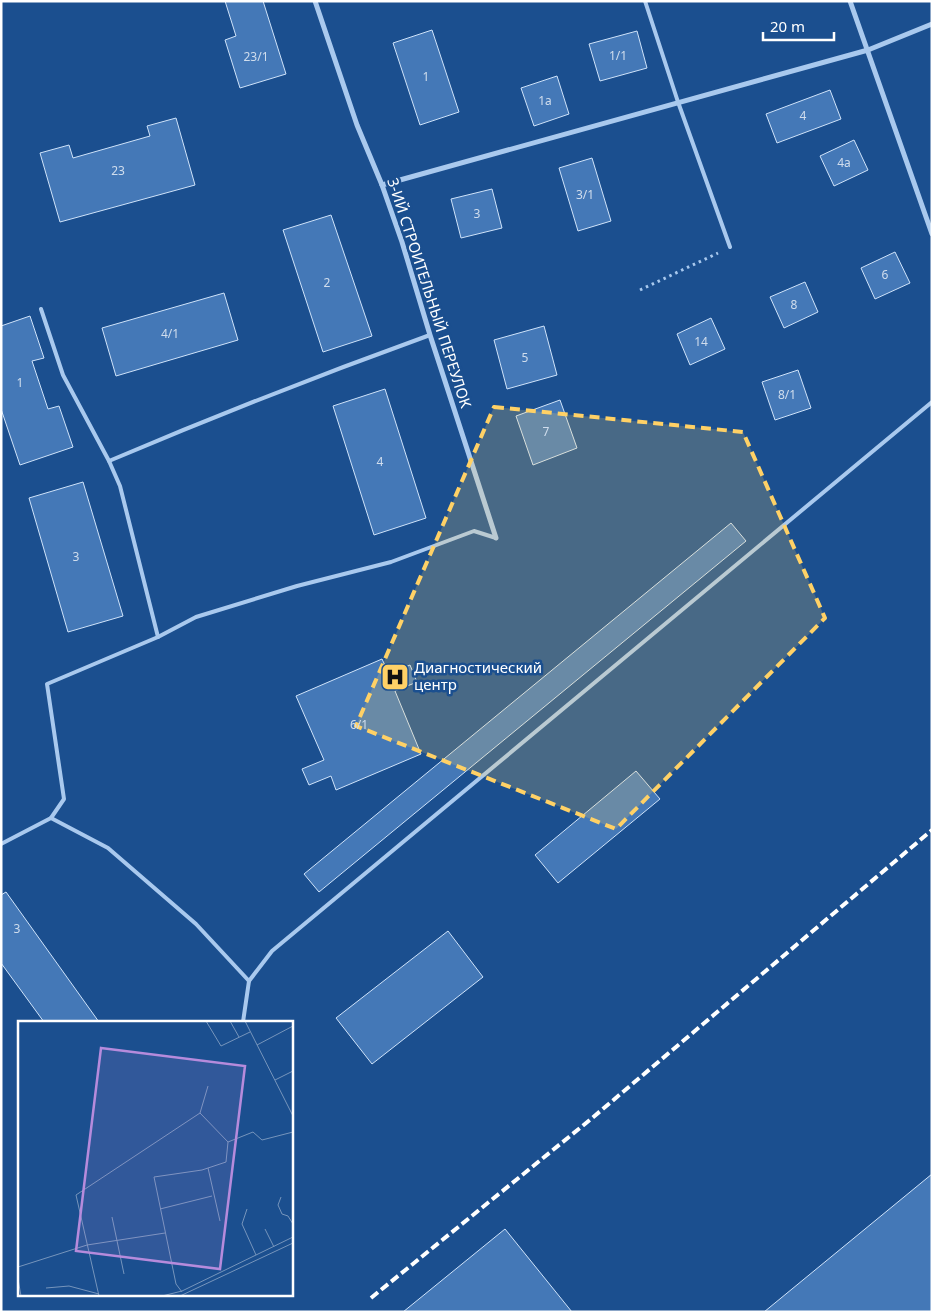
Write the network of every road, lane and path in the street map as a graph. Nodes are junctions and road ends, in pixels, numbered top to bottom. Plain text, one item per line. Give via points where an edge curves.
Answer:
1 (315, 1) edge
2 (645, 1) edge
3 (850, 1) edge
4 (932, 24) edge
5 (868, 50) junction
6 (678, 102) junction
7 (382, 185) junction
8 (932, 234) edge
9 (730, 247) joint
10 (640, 290) dead end
11 (41, 309) dead end
12 (430, 335) junction
13 (932, 402) edge
14 (109, 461) junction
15 (496, 538) joint
16 (158, 637) junction
17 (51, 818) junction
18 (1, 844) edge
19 (249, 981) junction
20 (243, 1021) edge

1 - 7 street, 3-ИЙ СТРОИТЕЛЬНЫЙ ПЕРЕУЛОК via 357,125
2 - 6 lane
3 - 5 street
4 - 5 street
5 - 6 street
5 - 8 street
6 - 7 street
6 - 9 lane
7 - 12 street, 3-ИЙ СТРОИТЕЛЬНЫЙ ПЕРЕУЛОК
9 - 10 path
11 - 14 lane via 63,375
12 - 14 lane via 228,410
12 - 15 street, 3-ИЙ СТРОИТЕЛЬНЫЙ ПЕРЕУЛОК
13 - 19 lane via 272,952
14 - 16 lane via 120,486
15 - 16 lane via 474,531 391,562 296,586 196,617
16 - 17 lane via 47,684 64,799
17 - 18 lane
17 - 19 lane via 108,848 196,924
19 - 20 lane

